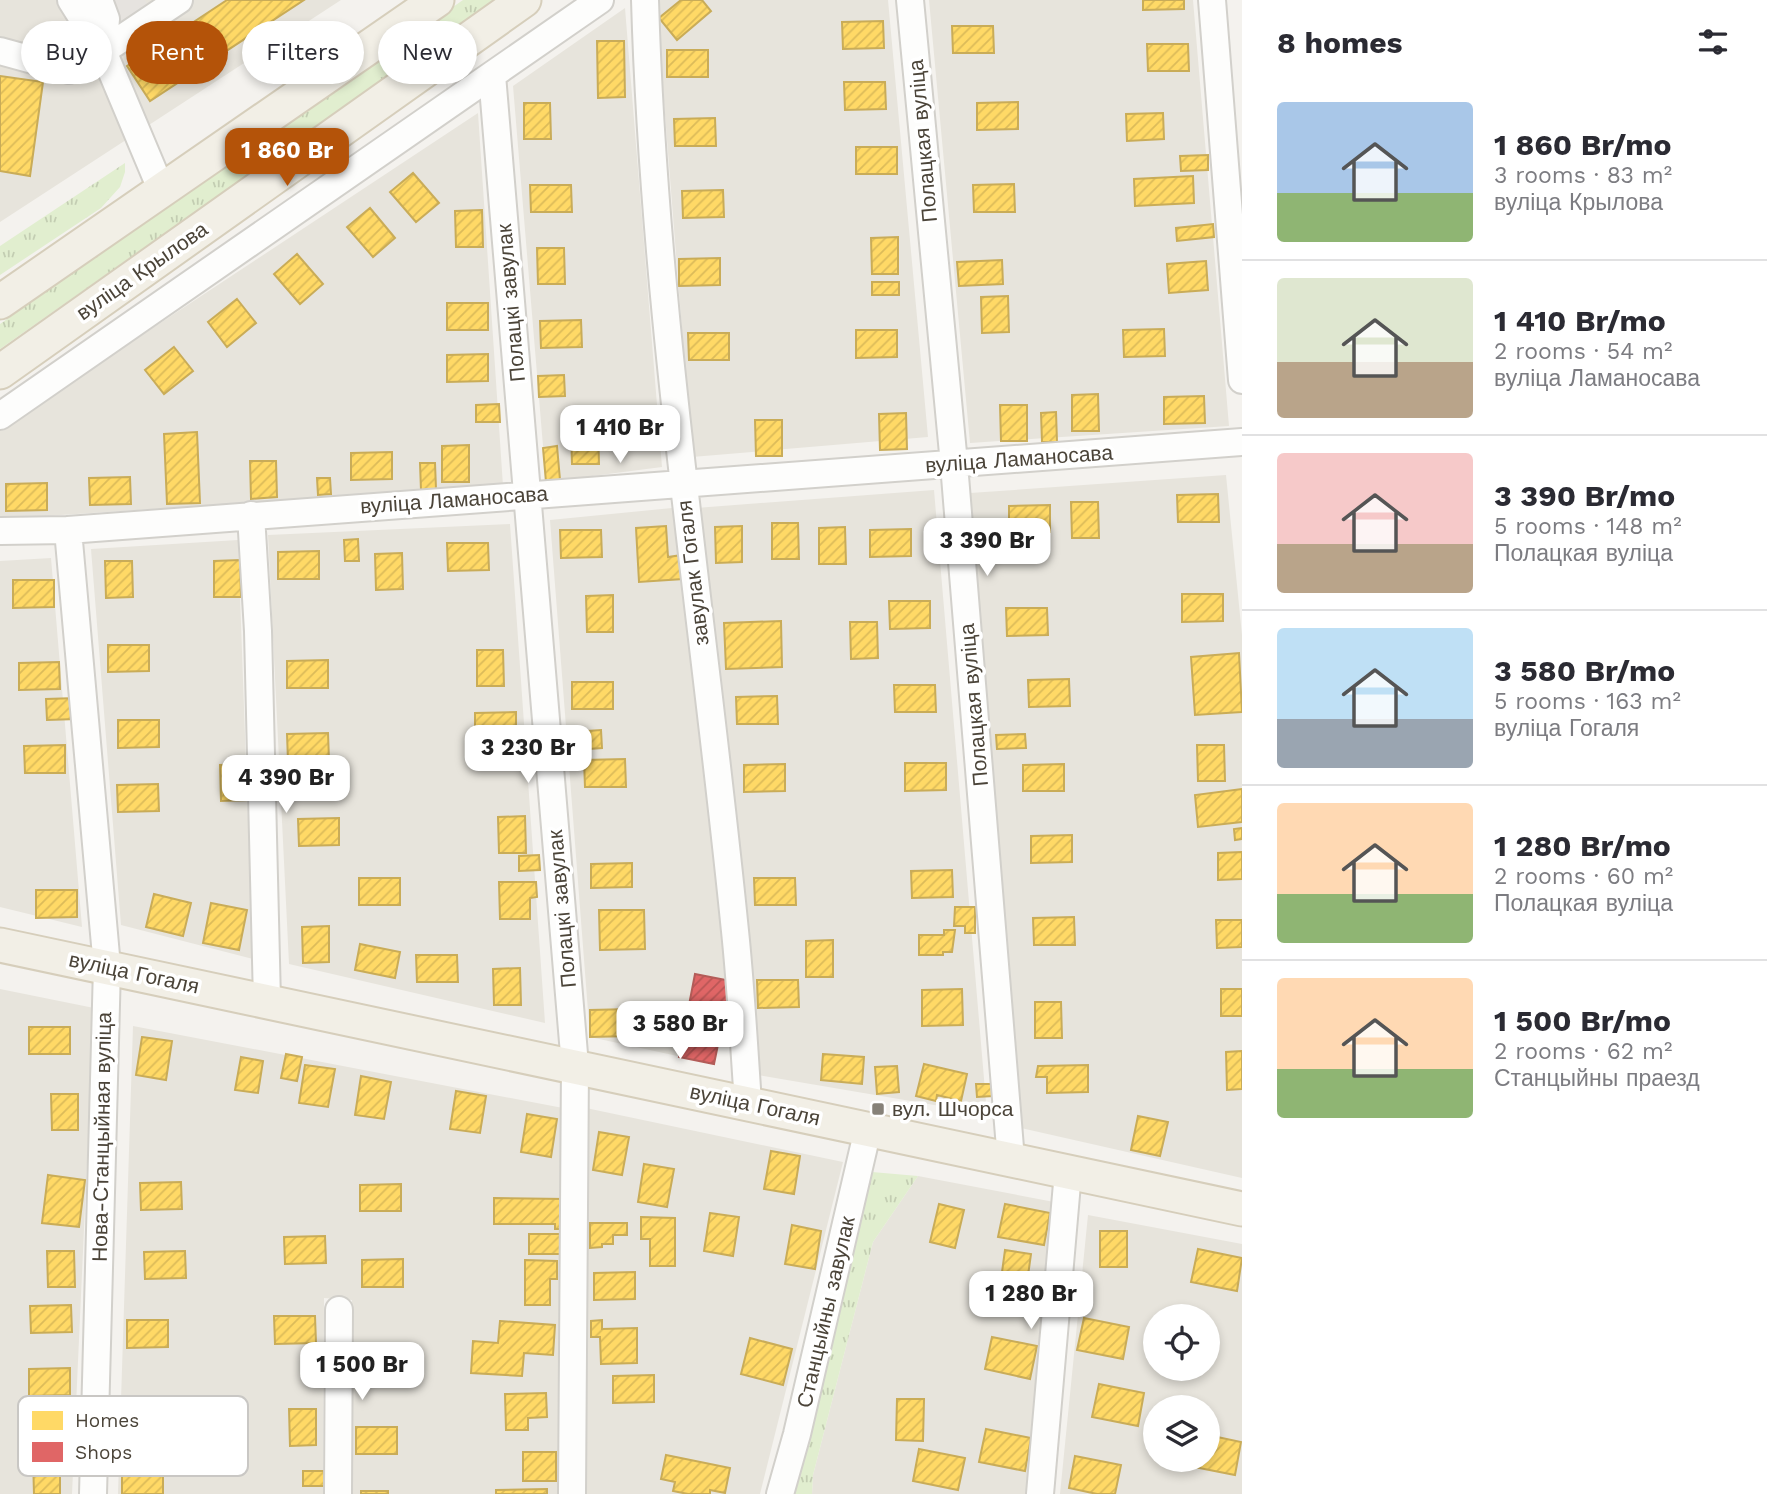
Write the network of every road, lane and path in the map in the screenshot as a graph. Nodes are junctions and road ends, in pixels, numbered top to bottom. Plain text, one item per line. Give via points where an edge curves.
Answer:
1 (71, 0) edge
2 (99, 0) edge
3 (179, 0) edge
4 (438, 0) edge
5 (524, 0) edge
6 (600, 0) edge
7 (645, 0) edge
8 (909, 0) edge
9 (1212, 0) edge
10 (84, 21) edge
11 (106, 21) edge
12 (112, 45) edge
13 (0, 51) edge
14 (21, 57) edge
15 (112, 73) edge
16 (492, 75) junction
17 (161, 190) junction
18 (0, 302) edge
19 (0, 372) edge
20 (1242, 380) edge
21 (0, 416) edge
22 (1242, 442) edge
23 (954, 464) junction
24 (682, 485) junction
25 (528, 495) junction
26 (251, 515) junction
27 (68, 530) junction
28 (0, 531) edge
29 (0, 945) edge
30 (107, 967) junction
31 (267, 1000) junction
32 (575, 1066) junction
33 (748, 1103) junction
34 (869, 1129) junction
35 (1011, 1160) junction
36 (1068, 1172) junction
37 (1242, 1209) edge
38 (339, 1310) dead end
39 (96, 1396) edge
40 (93, 1476) edge
41 (93, 1494) edge
42 (338, 1494) edge
43 (572, 1494) edge
44 (780, 1494) edge
45 (1040, 1494) edge

1 - 10 street
2 - 11 street
3 - 12 street
4 - 17 main road
5 - 19 main road, вуліца Крылова
6 - 16 street
7 - 24 street, завулак Гогаля via 648,113
8 - 23 street, Полацкая вуліца
9 - 20 street
13 - 14 street
15 - 17 street
16 - 21 street
16 - 25 street, Полацкі завулак
17 - 18 main road
22 - 23 street, вуліца Ламаносава
23 - 24 street, вуліца Ламаносава
23 - 35 street, Полацкая вуліца
24 - 25 street, вуліца Ламаносава
24 - 33 street, завулак Гогаля via 736,932
25 - 26 street, вуліца Ламаносава
25 - 32 street, Полацкі завулак
26 - 27 street, вуліца Ламаносава
26 - 31 street
27 - 28 street, вуліца Ламаносава
27 - 30 street, Нова-Станцыйная вуліца
29 - 30 main road, вуліца Гогаля
30 - 31 main road, вуліца Гогаля
30 - 39 street, Нова-Станцыйная вуліца
31 - 32 main road, вуліца Гогаля
32 - 33 main road, вуліца Гогаля
32 - 43 street, Полацкі завулак
33 - 34 main road, вуліца Гогаля
34 - 35 main road, вуліца Гогаля
34 - 44 street, Станцыйны завулак
35 - 36 main road, вуліца Гогаля
36 - 37 main road, вуліца Гогаля
36 - 45 street
38 - 42 street
40 - 41 street, Нова-Станцыйная вуліца

